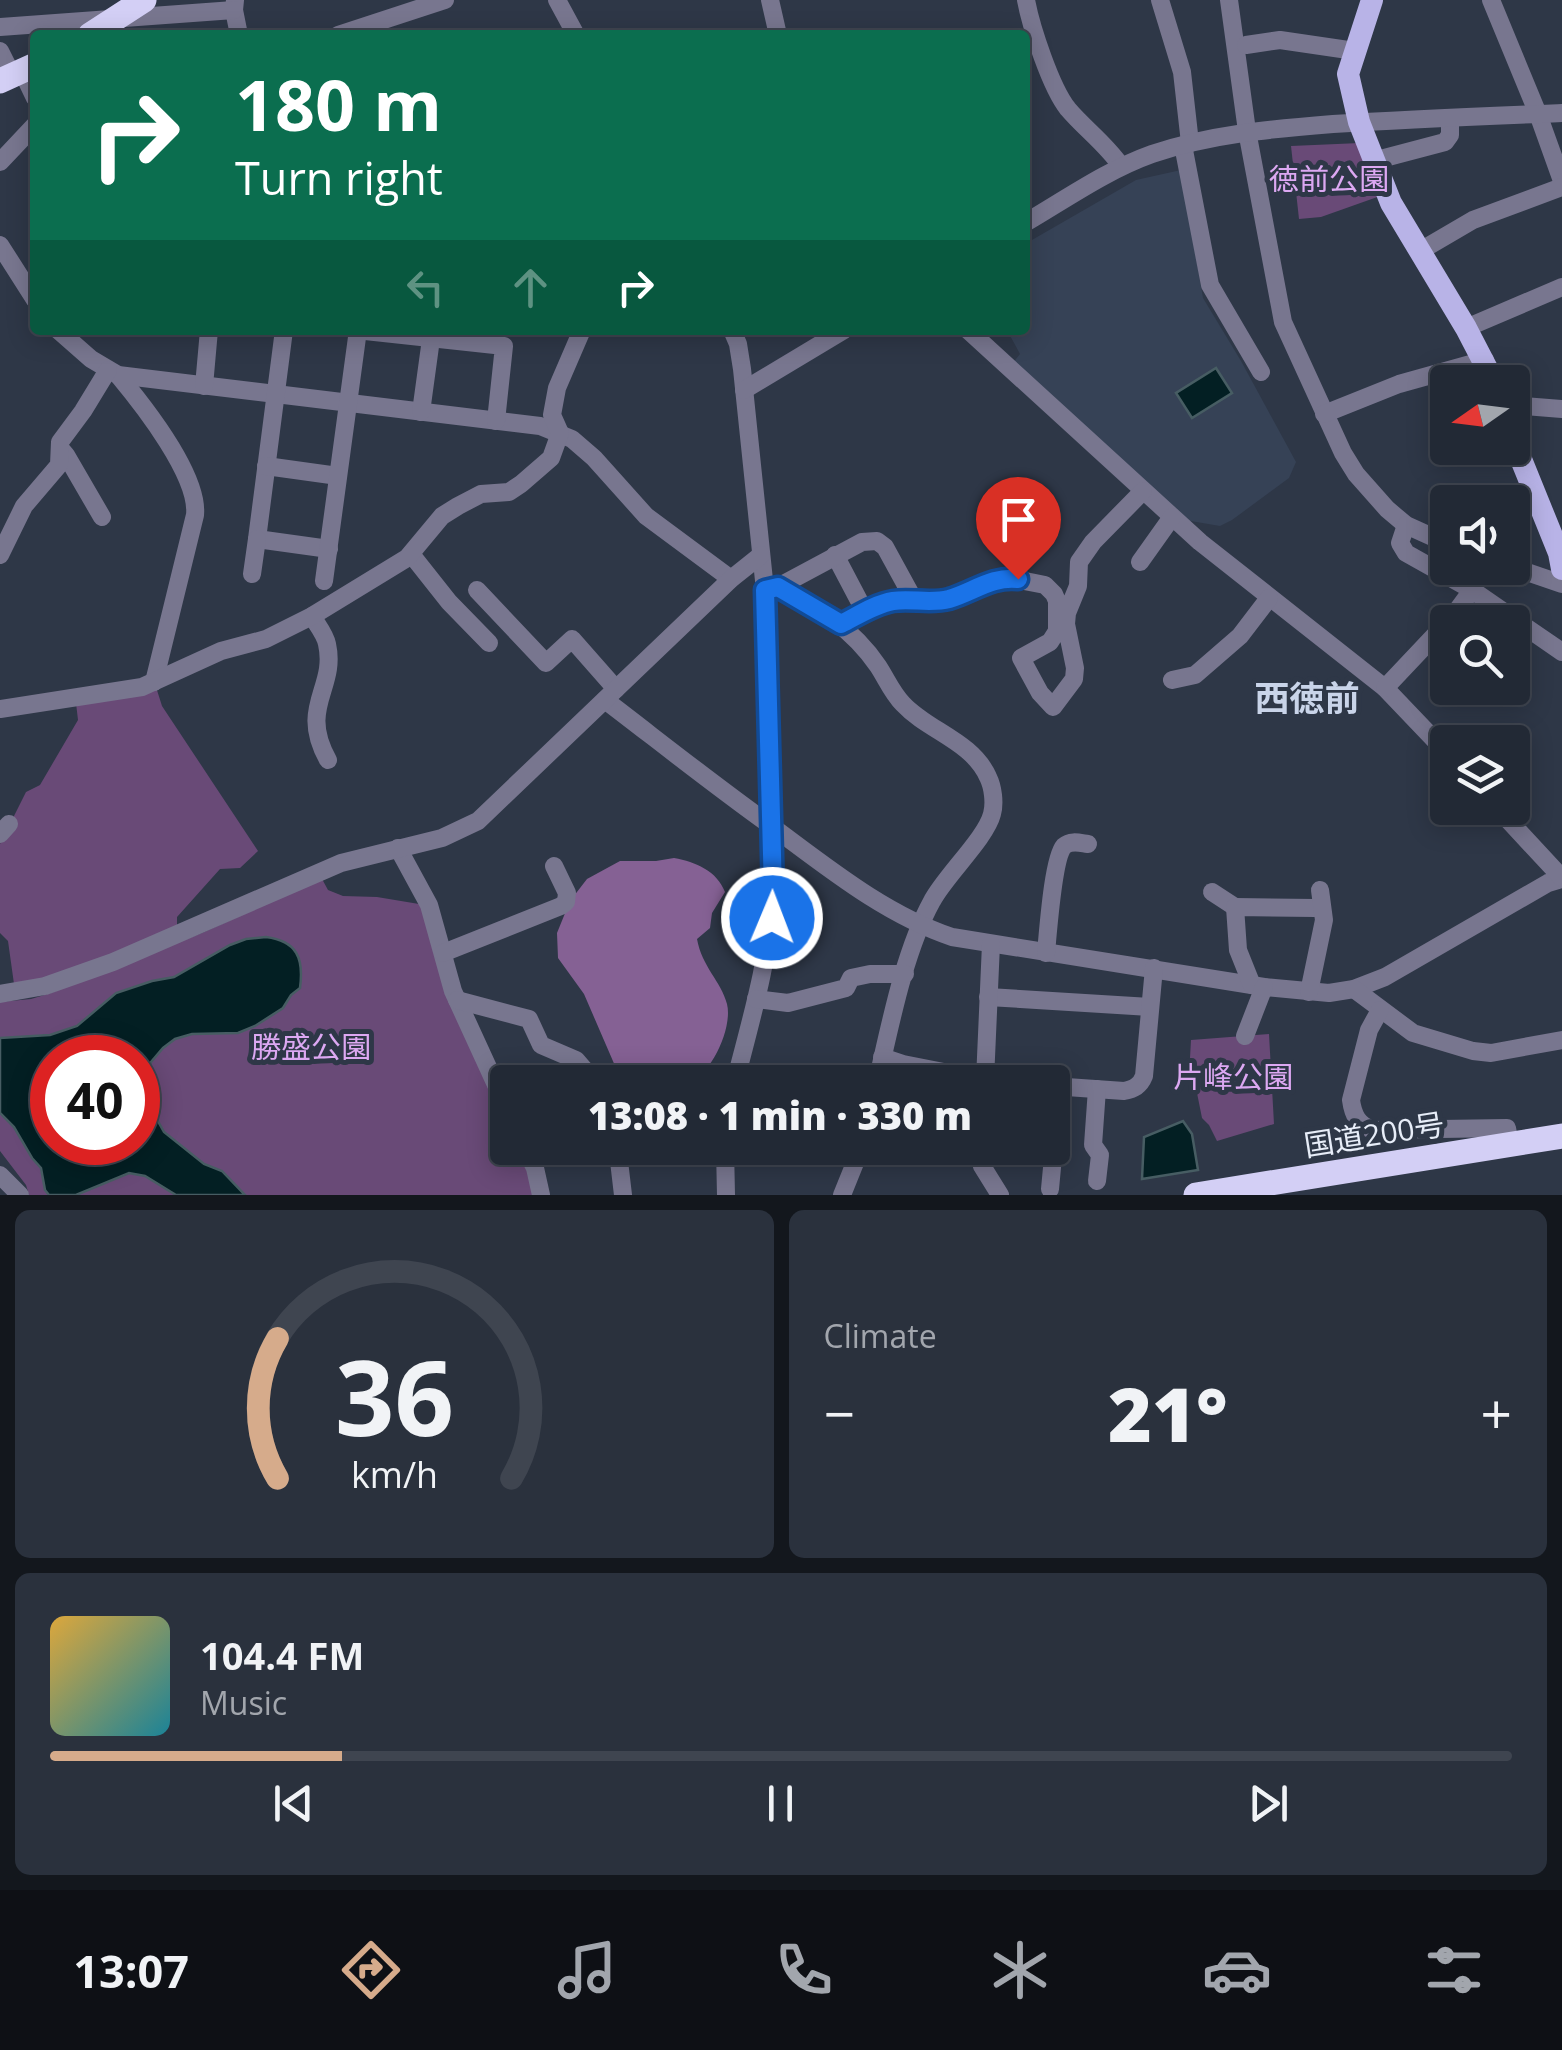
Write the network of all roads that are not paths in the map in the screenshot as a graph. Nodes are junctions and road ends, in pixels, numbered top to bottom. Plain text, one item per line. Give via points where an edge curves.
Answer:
1 (144, 0) edge
2 (445, 0) edge
3 (557, 0) edge
4 (770, 0) edge
5 (1026, 0) edge
6 (1160, 0) edge
7 (1229, 0) edge
8 (1372, 0) edge
9 (1491, 0) edge
10 (234, 5) edge
11 (116, 18) junction
12 (0, 26) edge
13 (98, 30) edge
14 (238, 30) edge
15 (353, 30) edge
16 (573, 30) edge
17 (777, 30) edge
18 (1246, 46) dead end
19 (0, 51) edge
20 (1356, 51) junction
21 (17, 73) edge
22 (1562, 113) edge
23 (1538, 114) junction
24 (1450, 118) junction
25 (1358, 122) junction
26 (30, 129) edge
27 (1247, 131) junction
28 (1186, 144) junction
29 (0, 162) edge
30 (1373, 162) junction
31 (1120, 166) junction
32 (1562, 184) edge
33 (1030, 221) edge
34 (0, 245) edge
35 (1420, 251) junction
36 (1562, 287) edge
37 (30, 292) edge
38 (1466, 328) junction
39 (66, 335) edge
40 (209, 335) edge
41 (283, 335) edge
42 (356, 335) edge
43 (398, 335) edge
44 (580, 335) edge
45 (836, 335) edge
46 (973, 335) edge
47 (735, 337) edge
48 (431, 339) junction
49 (787, 365) junction
50 (1486, 365) edge
51 (113, 372) junction
52 (1262, 372) dead end
53 (1430, 380) edge
54 (204, 386) junction
55 (744, 390) junction
56 (276, 394) junction
57 (348, 403) junction
58 (1530, 406) edge
59 (1562, 409) edge
60 (422, 412) junction
61 (1324, 414) junction
62 (496, 421) junction
63 (560, 433) junction
64 (60, 448) junction
65 (1523, 465) edge
66 (266, 466) junction
67 (338, 476) junction
68 (1143, 492) junction
69 (102, 518) dead end
70 (1172, 518) junction
71 (1406, 525) junction
72 (1430, 536) edge
73 (257, 539) junction
74 (329, 549) junction
75 (411, 554) junction
76 (0, 555) edge
77 (761, 555) junction
78 (836, 555) junction
79 (1140, 562) dead end
80 (1562, 569) edge
81 (1530, 573) edge
82 (252, 574) dead end
83 (731, 579) junction
84 (324, 581) dead end
85 (1562, 584) edge
86 (771, 588) junction
87 (477, 590) dead end
88 (1472, 590) junction
89 (1269, 598) junction
90 (914, 600) junction
91 (866, 612) junction
92 (312, 616) junction
93 (841, 624) junction
94 (489, 643) dead end
95 (1562, 652) edge
96 (1172, 680) dead end
97 (154, 682) junction
98 (1384, 688) junction
99 (611, 695) junction
100 (0, 709) edge
101 (1430, 735) edge
102 (328, 760) dead end
103 (1513, 825) edge
104 (771, 826) junction
105 (1088, 844) dead end
106 (398, 848) junction
107 (554, 866) dead end
108 (1562, 878) edge
109 (1212, 892) dead end
110 (1235, 907) junction
111 (921, 924) junction
112 (991, 944) junction
113 (444, 953) junction
114 (1046, 953) junction
115 (1154, 968) junction
116 (905, 974) junction
117 (1258, 986) junction
118 (1354, 989) junction
119 (1309, 992) junction
120 (0, 994) edge
121 (988, 997) junction
122 (756, 998) junction
123 (457, 1000) junction
124 (1150, 1008) junction
125 (1380, 1010) junction
126 (1246, 1036) dead end
127 (1562, 1040) edge
128 (882, 1058) junction
129 (580, 1065) edge
130 (739, 1065) edge
131 (881, 1065) edge
132 (908, 1065) edge
133 (985, 1065) edge
134 (490, 1072) edge
135 (1070, 1087) edge
136 (1098, 1089) junction
137 (1562, 1136) edge
138 (1510, 1144) junction
139 (1562, 1152) edge
140 (534, 1165) edge
141 (620, 1165) edge
142 (725, 1165) edge
143 (854, 1165) edge
144 (982, 1165) edge
145 (1052, 1165) edge
146 (0, 1174) edge
147 (1097, 1181) dead end
148 (1050, 1189) dead end
149 (20, 1195) edge
150 (541, 1195) edge
151 (623, 1195) edge
152 (726, 1195) edge
153 (842, 1195) edge
154 (1000, 1195) edge
155 (1196, 1195) edge
156 (1279, 1195) edge

1 - 11 highway
2 - 15 street
3 - 16 street
4 - 17 street
5 - 31 street via 1064,104
6 - 28 street via 1182,72
7 - 27 street
8 - 20 main road
9 - 23 street
10 - 11 street
10 - 14 street
11 - 12 street
11 - 13 highway
18 - 20 street via 1280,40
19 - 21 street
20 - 25 main road via 1348,74
22 - 23 street
23 - 24 street
23 - 32 street
24 - 25 street
24 - 30 street via 1445,142
25 - 27 street
25 - 30 main road
26 - 29 street
27 - 28 street
27 - 61 street via 1276,299
28 - 31 street
28 - 52 street via 1210,285
30 - 35 main road
31 - 33 street
32 - 35 street via 1473,220
34 - 37 street
35 - 38 main road
36 - 38 street
38 - 50 main road
39 - 51 street
40 - 54 street
41 - 56 street
42 - 57 street
43 - 48 street
44 - 63 street via 557,388 552,415
45 - 49 street
46 - 68 street
47 - 49 street via 748,356
47 - 55 street
48 - 60 street
48 - 62 street via 504,346
49 - 55 street
51 - 54 street
51 - 64 street
51 - 97 street via 142,404 196,501
53 - 61 street via 1400,384
54 - 56 street
55 - 77 street
56 - 57 street
56 - 66 street
57 - 60 street
57 - 67 street
58 - 59 street
60 - 62 street
61 - 71 street via 1356,474
62 - 63 street
63 - 75 street via 543,466 509,492 482,494 442,516
63 - 83 street via 594,458 646,516
64 - 69 street
64 - 76 street via 59,465 24,506
65 - 80 main road
66 - 67 street
66 - 73 street
67 - 74 street
68 - 70 street
68 - 90 street via 1079,562 1066,624 1074,679 1053,706 1021,658 1057,631 1057,601 1049,588 1005,578 952,598
70 - 79 street
70 - 89 street
71 - 72 street
71 - 88 street via 1400,543 1406,553
73 - 74 street
73 - 82 street
74 - 84 street
75 - 92 street
75 - 94 street
77 - 83 street
77 - 86 street
78 - 86 street
78 - 90 street via 862,542 881,543
78 - 91 street
81 - 85 street
83 - 99 street
86 - 93 street
86 - 104 street
87 - 99 street via 546,663 572,639
88 - 95 street
88 - 98 street
89 - 96 street via 1240,636 1195,675
89 - 98 street
90 - 91 street
91 - 93 street
92 - 97 street
92 - 102 street via 327,644 315,724
93 - 111 street via 900,701 976,759 993,793 984,829
97 - 100 street
98 - 101 street
99 - 104 street
99 - 106 street via 478,822
103 - 108 street
104 - 111 street via 876,901
104 - 122 street via 772,918
105 - 114 street via 1072,842 1062,850
106 - 113 street via 429,905
106 - 120 street via 341,863 112,962
107 - 113 street via 566,902
108 - 118 street
109 - 110 street
110 - 117 street via 1238,950
110 - 119 street via 1318,899 1324,920
111 - 112 street
111 - 116 street
112 - 114 street
112 - 121 street
113 - 123 street
114 - 115 street
115 - 117 street
115 - 124 street
116 - 122 street via 852,978 846,988 800,1002
116 - 128 street
117 - 119 street
117 - 126 street
118 - 119 street
118 - 125 street
121 - 124 street
121 - 133 street
122 - 130 street
123 - 129 street via 529,1019 540,1045
123 - 134 street
124 - 136 street via 1141,1083 1124,1091
125 - 127 street via 1413,1033 1473,1051
125 - 138 street via 1351,1100 1364,1126 1507,1128
128 - 131 street
128 - 132 street
135 - 136 street
136 - 147 street
137 - 138 highway, 国道200号
138 - 155 highway, 国道200号
139 - 156 highway, 国道200号
140 - 150 street
141 - 151 street
142 - 152 street
143 - 153 street
144 - 154 street
145 - 148 street
146 - 149 street

